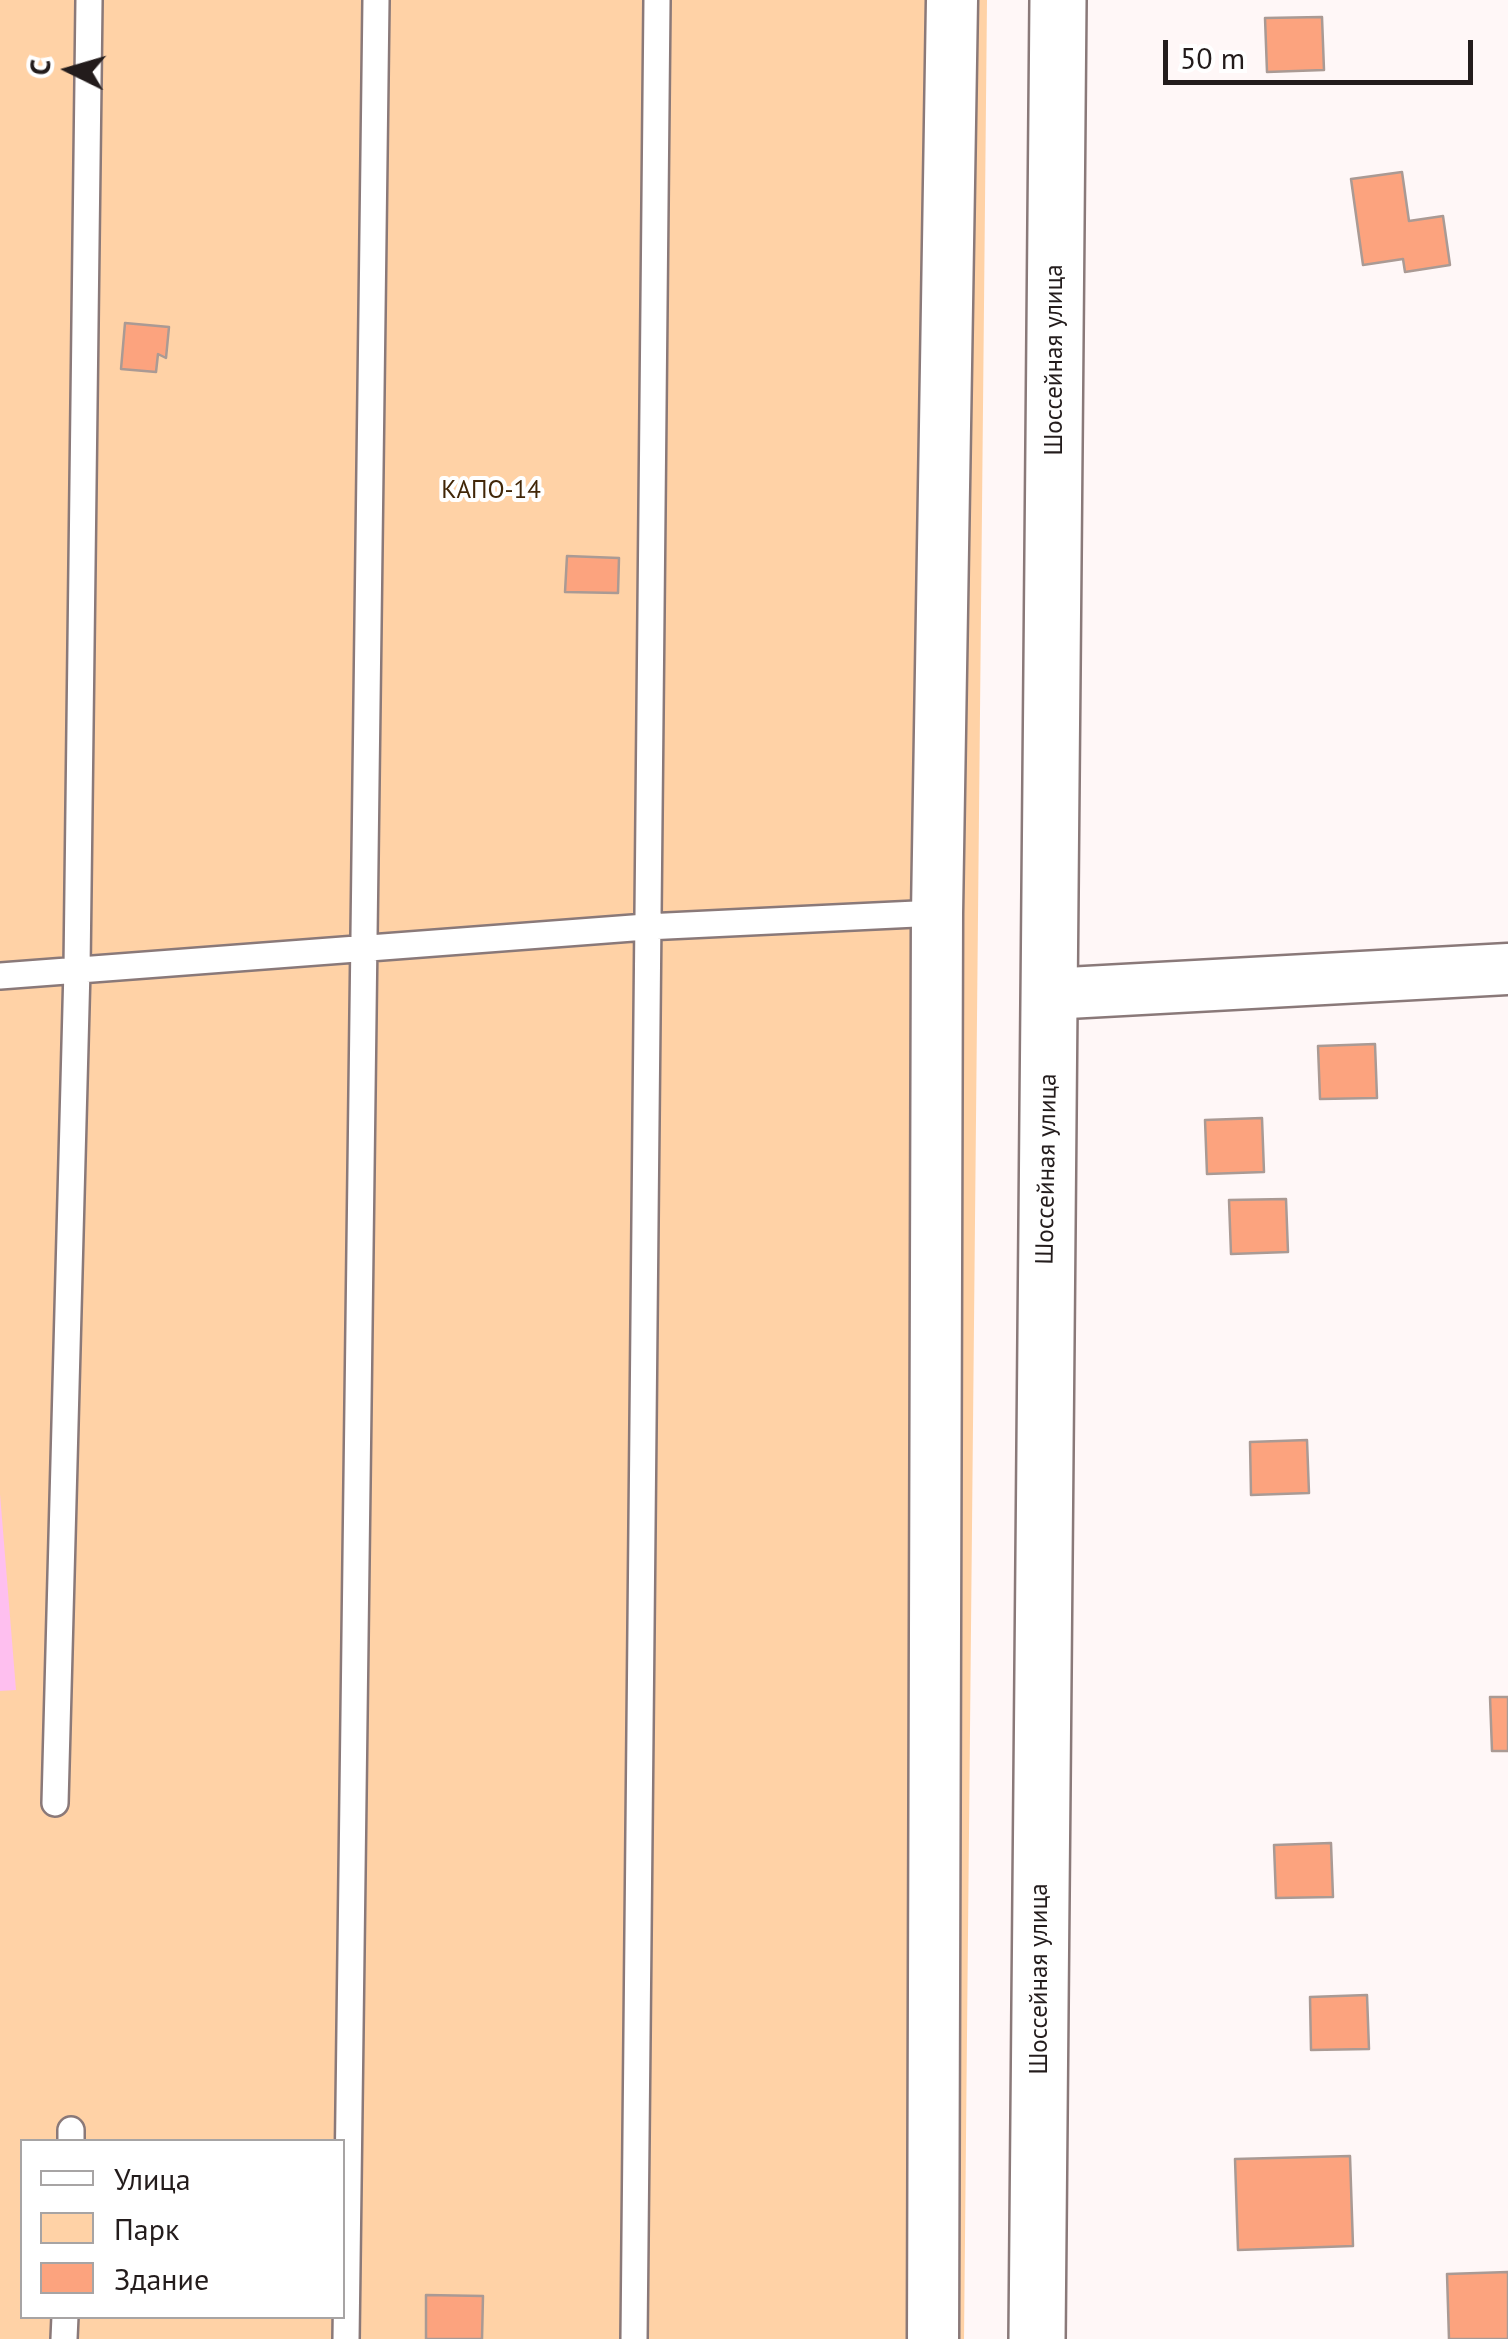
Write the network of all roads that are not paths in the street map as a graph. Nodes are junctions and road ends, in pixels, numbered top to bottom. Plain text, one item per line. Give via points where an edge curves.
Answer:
1 (88, 0) edge
2 (376, 0) edge
3 (657, 0) edge
4 (952, 0) edge
5 (1058, 0) edge
6 (936, 913) junction
7 (646, 927) junction
8 (362, 948) junction
9 (76, 969) junction
10 (1508, 969) edge
11 (0, 976) edge
12 (1049, 994) junction
13 (55, 1803) dead end
14 (346, 2339) edge
15 (634, 2339) edge
16 (933, 2339) edge
17 (1037, 2339) edge

1 - 9 lane
2 - 8 lane
3 - 7 lane
4 - 6 street
5 - 12 street, Шоссейная улица
6 - 7 lane
6 - 16 street
7 - 8 lane
7 - 15 lane
8 - 9 lane
8 - 14 lane
9 - 11 lane
9 - 13 lane
10 - 12 street
12 - 17 street, Шоссейная улица

